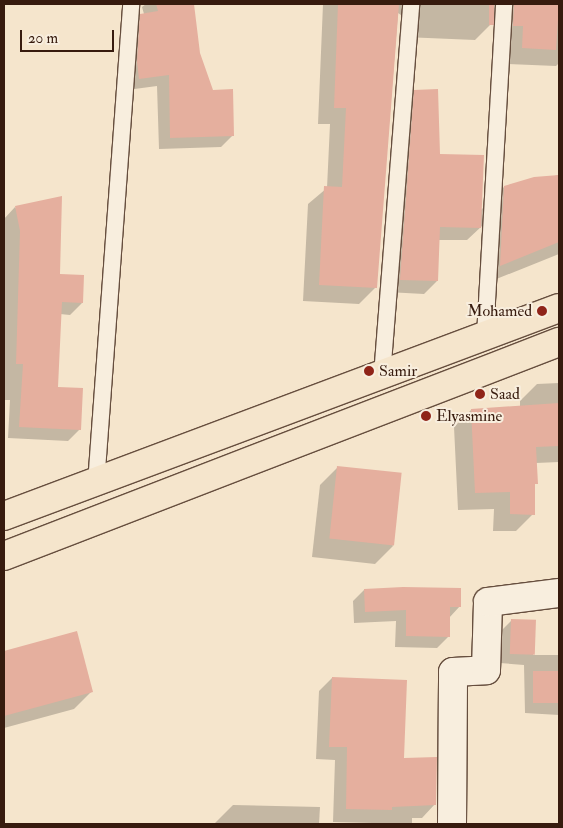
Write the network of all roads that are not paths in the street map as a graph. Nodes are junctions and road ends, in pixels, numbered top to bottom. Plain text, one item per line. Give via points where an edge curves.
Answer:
1 (131, 4) edge
2 (411, 4) edge
3 (504, 4) edge
4 (559, 308) edge
5 (486, 336) junction
6 (559, 342) edge
7 (382, 376) junction
8 (96, 484) junction
9 (4, 516) edge
10 (4, 556) edge
11 (559, 593) edge
12 (452, 824) edge

1 - 8 lane
2 - 7 lane
3 - 5 lane
4 - 5 highway
5 - 7 highway
6 - 10 highway
7 - 8 highway
8 - 9 highway
11 - 12 street via 488,602 486,670 453,672

